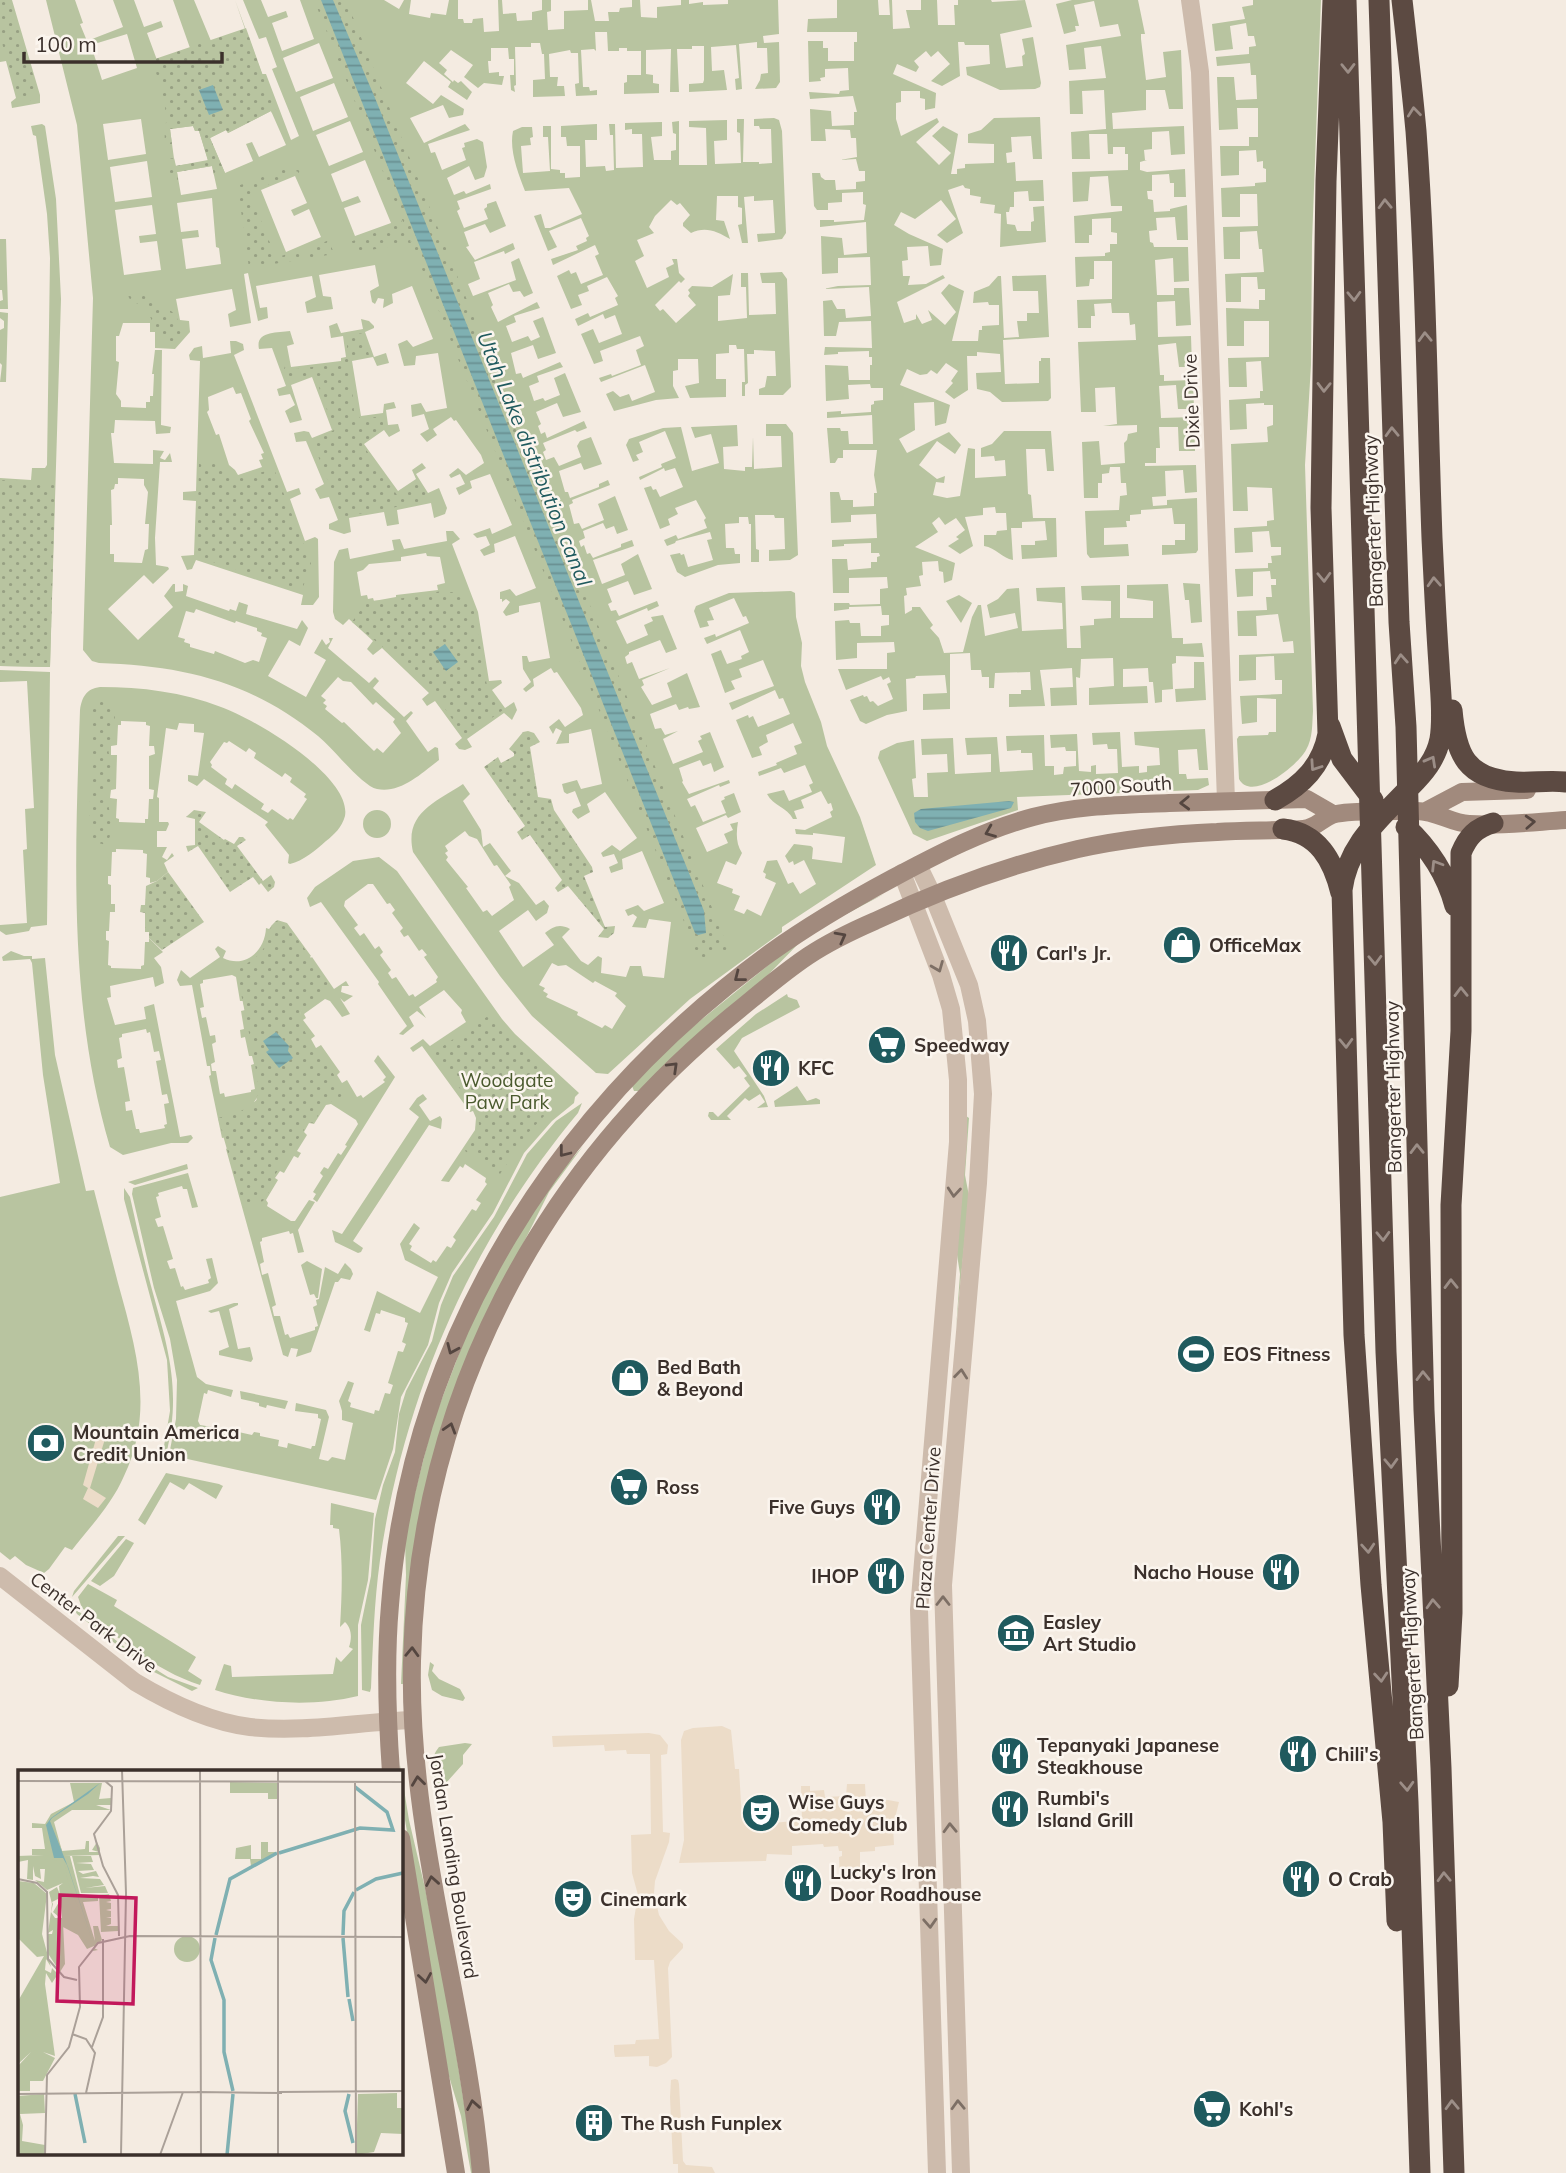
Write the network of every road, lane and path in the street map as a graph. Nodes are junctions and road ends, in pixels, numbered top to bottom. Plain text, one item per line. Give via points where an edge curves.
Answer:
1 (1190, 0) edge
2 (1334, 0) edge
3 (1346, 0) edge
4 (1378, 0) edge
5 (1402, 0) edge
6 (1439, 661) junction
7 (1328, 715) junction
8 (1566, 782) edge
9 (1566, 789) edge
10 (1275, 800) junction
11 (1226, 801) junction
12 (1426, 811) junction
13 (1387, 812) junction
14 (1334, 814) junction
15 (1566, 820) edge
16 (1493, 823) junction
17 (1283, 829) junction
18 (910, 869) junction
19 (933, 896) junction
20 (1342, 902) junction
21 (914, 903) junction
22 (1460, 928) junction
23 (0, 1576) edge
24 (412, 1720) junction
25 (387, 1721) junction
26 (1441, 1768) junction
27 (391, 1770) edge
28 (402, 1844) edge
29 (1418, 2105) junction
30 (456, 2173) edge
31 (481, 2173) edge
32 (937, 2173) edge
33 (961, 2173) edge
34 (1420, 2173) edge
35 (1454, 2173) edge

1 - 11 street, Dixie Drive via 1200,72
2 -> 7 highway via 1321,509
3 -> 29 highway, Bangerter Highway via 1386,1338
26 -> 4 highway, Bangerter Highway via 1424,1410 1406,727
6 -> 5 highway via 1422,229
6 - 8 highway via 1451,696 1458,748 1472,768 1501,780
13 -> 6 highway via 1426,770 1437,750 1441,737
7 -> 10 highway via 1328,734 1318,762 1296,787
7 - 13 highway via 1342,759
9 - 12 main road, 7000 South via 1462,792
10 - 11 main road, 7000 South
10 - 14 main road, 7000 South via 1307,799
11 -> 18 main road, 7000 South via 1055,812 1001,827
12 - 13 main road, 7000 South
12 - 16 main road, 7000 South via 1463,824
13 - 14 main road, 7000 South
13 - 20 highway via 1354,850 1343,878
22 -> 13 highway via 1440,870 1420,842
14 - 17 main road, 7000 South via 1311,829
16 -> 15 main road, 7000 South
16 - 22 highway via 1472,833 1461,853
17 - 19 main road, 7000 South via 1186,834 1096,846 1014,866
17 - 20 highway via 1308,836 1323,849 1338,880
18 - 19 street, Plaza Center Drive
18 - 21 street, Plaza Center Drive
18 -> 25 main road via 800,932 736,978 681,1026 607,1099 525,1208 452,1347 417,1451 392,1582
19 - 21 main road, Jordan Landing Boulevard
33 -> 19 street, Plaza Center Drive via 943,1585 983,1094 974,1003
20 -> 29 highway via 1356,1372 1394,1822 1400,1987
24 -> 21 main road, Jordan Landing Boulevard via 416,1589 442,1456 480,1344 543,1226 619,1124 693,1048 808,956
21 -> 32 street, Plaza Center Drive via 951,1009 959,1102 919,1610
26 -> 22 highway via 1452,1613 1450,1232 1461,1031
23 - 25 street, Center Park Drive via 135,1682 198,1713 265,1728
24 - 25 street, Center Park Drive
31 -> 24 main road, Jordan Landing Boulevard via 425,1842
25 - 27 main road
35 -> 26 highway, Bangerter Highway
28 -> 30 main road
29 - 34 highway, Bangerter Highway

